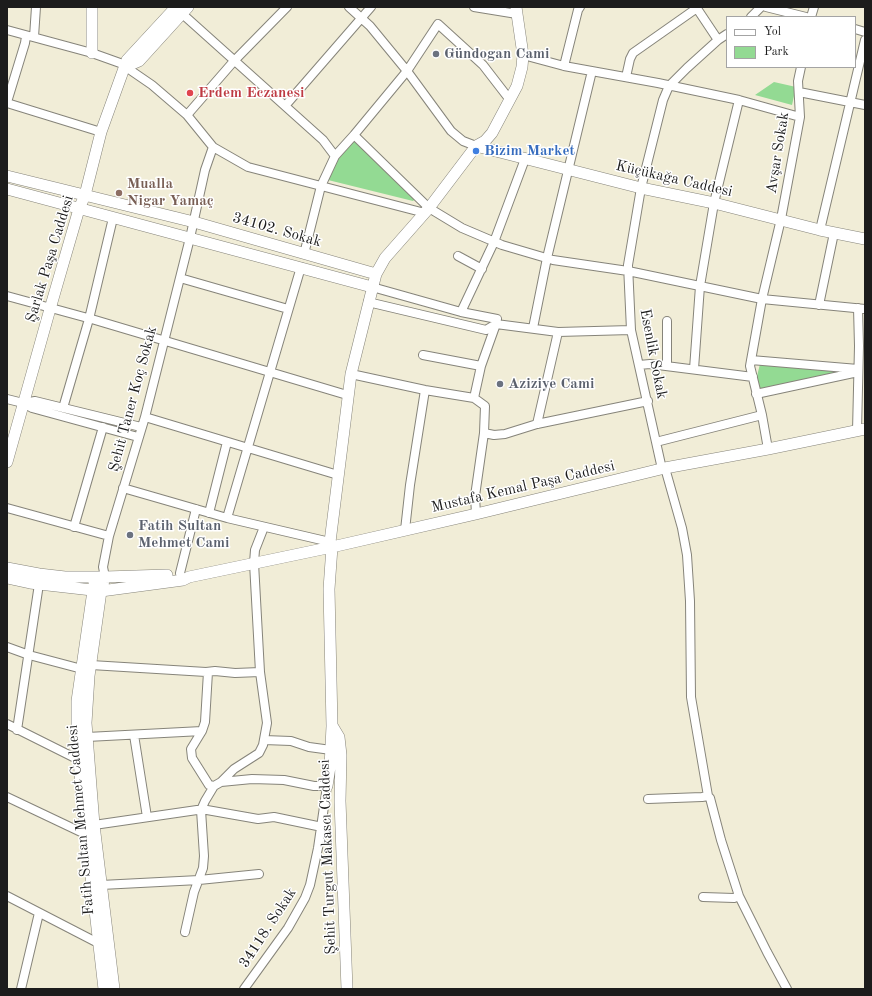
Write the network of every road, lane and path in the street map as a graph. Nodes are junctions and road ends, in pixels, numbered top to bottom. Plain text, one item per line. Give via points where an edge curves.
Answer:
1 (36, 7) edge
2 (92, 7) edge
3 (287, 7) edge
4 (349, 7) edge
5 (371, 7) edge
6 (474, 7) edge
7 (580, 7) edge
8 (761, 7) edge
9 (766, 7) edge
10 (696, 8) edge
11 (179, 9) edge
12 (517, 11) edge
13 (752, 16) edge
14 (802, 16) edge
15 (361, 18) junction
16 (7, 30) edge
17 (726, 35) edge
18 (30, 36) junction
19 (718, 40) junction
20 (865, 40) edge
21 (92, 53) junction
22 (523, 55) junction
23 (234, 61) junction
24 (564, 66) junction
25 (125, 67) junction
26 (801, 68) edge
27 (407, 71) junction
28 (592, 71) junction
29 (626, 77) junction
30 (669, 86) junction
31 (799, 92) junction
32 (510, 100) junction
33 (739, 100) junction
34 (851, 102) junction
35 (7, 103) edge
36 (865, 105) edge
37 (285, 106) junction
38 (187, 115) junction
39 (800, 117) junction
40 (101, 132) junction
41 (354, 135) junction
42 (476, 146) junction
43 (213, 148) junction
44 (335, 156) junction
45 (525, 159) junction
46 (568, 169) junction
47 (7, 176) edge
48 (321, 186) junction
49 (642, 188) junction
50 (7, 189) edge
51 (85, 195) junction
52 (714, 203) junction
53 (80, 209) junction
54 (427, 210) junction
55 (113, 218) junction
56 (781, 219) junction
57 (194, 222) junction
58 (820, 230) junction
59 (834, 233) junction
60 (190, 238) junction
61 (865, 239) edge
62 (494, 242) junction
63 (304, 254) junction
64 (458, 256) dead end
65 (547, 258) junction
66 (301, 267) junction
67 (482, 268) junction
68 (628, 271) junction
69 (376, 274) junction
70 (180, 278) junction
71 (700, 286) junction
72 (372, 287) junction
73 (7, 296) edge
74 (762, 299) junction
75 (368, 302) junction
76 (819, 305) junction
77 (50, 309) junction
78 (288, 309) junction
79 (862, 309) edge
80 (461, 312) junction
81 (89, 319) junction
82 (667, 321) dead end
83 (496, 324) junction
84 (533, 328) junction
85 (632, 330) junction
86 (558, 332) junction
87 (164, 341) junction
88 (862, 346) edge
89 (423, 355) dead end
90 (751, 360) junction
91 (639, 365) junction
92 (481, 366) junction
93 (667, 366) junction
94 (694, 369) junction
95 (858, 370) junction
96 (270, 373) junction
97 (351, 374) junction
98 (753, 377) junction
99 (425, 390) junction
100 (348, 394) junction
101 (756, 394) junction
102 (474, 398) junction
103 (7, 399) edge
104 (648, 401) junction
105 (23, 403) junction
106 (63, 408) junction
107 (762, 415) junction
108 (144, 417) junction
109 (537, 424) junction
110 (103, 427) junction
111 (141, 427) junction
112 (861, 430) edge
113 (484, 433) junction
114 (138, 437) junction
115 (227, 442) junction
116 (656, 442) junction
117 (247, 448) junction
118 (768, 449) junction
119 (7, 462) edge
120 (664, 468) junction
121 (338, 475) junction
122 (123, 488) junction
123 (7, 508) edge
124 (196, 509) junction
125 (209, 513) junction
126 (476, 514) junction
127 (227, 518) junction
128 (74, 526) junction
129 (264, 527) junction
130 (405, 530) junction
131 (109, 536) junction
132 (331, 544) junction
133 (254, 563) junction
134 (7, 568) edge
135 (101, 574) junction
136 (184, 575) junction
137 (7, 578) edge
138 (39, 584) junction
139 (97, 591) junction
140 (7, 647) edge
141 (29, 655) junction
142 (86, 667) junction
143 (208, 672) junction
144 (260, 672) junction
145 (7, 724) edge
146 (332, 726) junction
147 (17, 730) junction
148 (202, 731) junction
149 (134, 735) junction
150 (87, 737) junction
151 (264, 740) junction
152 (331, 750) junction
153 (79, 760) junction
154 (218, 784) junction
155 (327, 786) junction
156 (708, 796) junction
157 (7, 797) edge
158 (648, 799) dead end
159 (202, 810) junction
160 (147, 817) junction
161 (94, 825) junction
162 (322, 827) junction
163 (85, 834) junction
164 (259, 874) dead end
165 (199, 880) junction
166 (101, 885) junction
167 (7, 896) edge
168 (739, 896) junction
169 (703, 897) dead end
170 (39, 913) junction
171 (185, 932) dead end
172 (103, 942) junction
173 (21, 989) edge
174 (104, 989) edge
175 (114, 989) edge
176 (244, 989) edge
177 (347, 989) edge
178 (786, 989) edge

1 - 18 street
2 - 21 street
3 - 23 street
4 - 15 street
5 - 15 street
6 - 12 street
7 - 24 street
8 - 13 street
9 - 14 street
10 - 19 street
10 - 29 street via 633,53
11 - 23 street
11 - 25 street via 139,61
12 - 22 street, Şehit Turgut Makascı Caddesi
15 - 27 street
15 - 37 street
16 - 18 street
17 - 19 street, Esenlik Sokak
18 - 21 street
18 - 35 street via 25,42
19 - 30 street, Esenlik Sokak
20 - 34 street
21 - 25 street
22 - 24 street
22 - 32 street, Şehit Turgut Makascı Caddesi via 520,76
23 - 37 street
23 - 38 street
24 - 28 street
25 - 38 street via 152,85
25 - 40 street, Şarlak Paşa Caddesi
26 - 31 street, Avşar Sokak
27 - 32 street via 438,24 483,65
27 - 41 street
27 - 42 street via 451,131 463,142
28 - 29 street
28 - 46 street
29 - 30 street
30 - 33 street
30 - 49 street, Esenlik Sokak via 663,100
31 - 34 street
31 - 39 street, Avşar Sokak
32 - 42 street, Şehit Turgut Makascı Caddesi via 492,133
33 - 39 street
33 - 52 street
34 - 36 street
34 - 58 street
35 - 40 street
37 - 44 street via 323,140
38 - 43 street
39 - 56 street, Avşar Sokak
40 - 51 street, Şarlak Paşa Caddesi
41 - 44 street
41 - 54 street
42 - 45 street, Küçükağa Caddesi
42 - 54 street, Şehit Turgut Makascı Caddesi
43 - 48 street via 248,167
43 - 57 street, Şehit Taner Koç Sokak via 205,170
44 - 48 street
45 - 46 street, Küçükağa Caddesi
45 - 62 street
46 - 49 street, Küçükağa Caddesi
46 - 65 street
47 - 51 street, 34102. Sokak
48 - 54 street
48 - 63 street
49 - 52 street, Küçükağa Caddesi
49 - 68 street, Esenlik Sokak
50 - 53 street, 34102. Sokak
51 - 53 street, Şarlak Paşa Caddesi
51 - 57 street, 34102. Sokak
52 - 56 street, Küçükağa Caddesi
52 - 71 street
53 - 55 street, 34102. Sokak
53 - 77 street, Şarlak Paşa Caddesi
54 - 62 street
54 - 69 street, Şehit Turgut Makascı Caddesi via 385,258
55 - 60 street, 34102. Sokak
55 - 81 street
56 - 58 street, Küçükağa Caddesi
56 - 74 street, Avşar Sokak
57 - 60 street, Şehit Taner Koç Sokak
57 - 63 street, 34102. Sokak
58 - 59 street, Küçükağa Caddesi
59 - 61 street, Küçükağa Caddesi
59 - 76 street
60 - 66 street, 34102. Sokak
60 - 70 street, Şehit Taner Koç Sokak
62 - 65 street
62 - 67 street
63 - 69 street, 34102. Sokak
64 - 67 street
65 - 68 street
65 - 84 street
66 - 72 street, 34102. Sokak
66 - 78 street
67 - 80 street
68 - 71 street
68 - 85 street, Esenlik Sokak
69 - 72 street, Şehit Turgut Makascı Caddesi
70 - 78 street
70 - 87 street, Şehit Taner Koç Sokak
71 - 74 street
71 - 94 street
72 - 75 street, Şehit Turgut Makascı Caddesi
72 - 80 street
73 - 77 street
74 - 76 street
74 - 90 street, Avşar Sokak
75 - 83 street via 486,330
75 - 97 street, Şehit Turgut Makascı Caddesi
76 - 79 street
77 - 81 street
77 - 105 street, Şarlak Paşa Caddesi
78 - 96 street
79 - 88 street
80 - 83 street via 497,320
81 - 87 street
81 - 106 street
82 - 93 street
83 - 84 street
83 - 92 street
84 - 86 street
85 - 86 street
85 - 91 street, Esenlik Sokak
86 - 109 street
87 - 96 street
87 - 108 street, Şehit Taner Koç Sokak
88 - 95 street
89 - 92 street
90 - 95 street
90 - 98 street, Avşar Sokak
91 - 93 street
91 - 104 street, Esenlik Sokak
92 - 102 street
93 - 94 street
94 - 98 street
95 - 101 street
95 - 112 street
96 - 100 street
96 - 117 street
97 - 99 street
97 - 100 street, Şehit Turgut Makascı Caddesi
98 - 101 street, Avşar Sokak
99 - 102 street
99 - 130 street
100 - 121 street, Şehit Turgut Makascı Caddesi
101 - 107 street, Avşar Sokak
102 - 113 street via 485,406
103 - 105 street
104 - 109 street
104 - 116 street, Esenlik Sokak
105 - 106 street via 35,401
105 - 110 street via 32,408
105 - 119 street, Şarlak Paşa Caddesi
106 - 111 street
107 - 116 street
107 - 118 street, Avşar Sokak
108 - 111 street, Şehit Taner Koç Sokak
108 - 115 street
109 - 113 street via 505,434
110 - 114 street
110 - 128 street
111 - 114 street, Şehit Taner Koç Sokak
112 - 118 street, Mustafa Kemal Paşa Caddesi
113 - 126 street via 475,496
114 - 122 street, Şehit Taner Koç Sokak
115 - 117 street
115 - 125 street
116 - 120 street, Esenlik Sokak
117 - 121 street
117 - 127 street
118 - 120 street, Mustafa Kemal Paşa Caddesi
120 - 126 street, Mustafa Kemal Paşa Caddesi
120 - 156 street, Esenlik Sokak via 682,528 687,555 691,696
121 - 132 street, Şehit Turgut Makascı Caddesi
122 - 124 street
122 - 131 street, Şehit Taner Koç Sokak
123 - 128 street
124 - 125 street
124 - 136 street
125 - 127 street
126 - 130 street, Mustafa Kemal Paşa Caddesi
127 - 129 street
128 - 131 street
129 - 132 street
129 - 133 street via 255,550
130 - 132 street, Mustafa Kemal Paşa Caddesi
131 - 135 street, Şehit Taner Koç Sokak
132 - 133 street, Mustafa Kemal Paşa Caddesi
132 - 146 street, Şehit Turgut Makascı Caddesi via 329,590
133 - 136 street, Mustafa Kemal Paşa Caddesi
133 - 144 street
134 - 135 street, Mustafa Kemal Paşa Caddesi via 66,577
135 - 136 street, Mustafa Kemal Paşa Caddesi
135 - 139 street, Fatih Sultan Mehmet Caddesi
136 - 139 street, Mustafa Kemal Paşa Caddesi via 183,580
137 - 138 street, Mustafa Kemal Paşa Caddesi
138 - 139 street, Mustafa Kemal Paşa Caddesi
138 - 141 street
139 - 142 street, Fatih Sultan Mehmet Caddesi
140 - 141 street
141 - 142 street
141 - 147 street
142 - 143 street
142 - 150 street, Fatih Sultan Mehmet Caddesi
142 - 153 street, Fatih Sultan Mehmet Caddesi via 77,701
143 - 144 street
143 - 148 street via 205,722
144 - 151 street via 266,723
145 - 147 street
146 - 152 street, Şehit Turgut Makascı Caddesi
146 - 177 street, Şehit Turgut Makascı Caddesi via 339,737 341,755 340,801
147 - 153 street
148 - 149 street
148 - 154 street via 191,749 192,758 209,785
149 - 150 street
149 - 160 street
150 - 161 street, Fatih Sultan Mehmet Caddesi
151 - 152 street via 291,741
151 - 154 street via 259,753 234,769
152 - 155 street, Şehit Turgut Makascı Caddesi
153 - 163 street, Fatih Sultan Mehmet Caddesi
154 - 155 street via 252,779
154 - 159 street via 205,801
155 - 162 street, 34118. Sokak
156 - 158 street
156 - 168 street, Esenlik Sokak
157 - 163 street
159 - 160 street
159 - 162 street via 258,819 274,817
159 - 165 street via 204,856
160 - 161 street
161 - 166 street, Fatih Sultan Mehmet Caddesi
162 - 176 street, 34118. Sokak via 313,875 305,898 288,928
163 - 172 street, Fatih Sultan Mehmet Caddesi
164 - 165 street
165 - 166 street
165 - 171 street
166 - 172 street, Fatih Sultan Mehmet Caddesi
167 - 170 street
168 - 169 street
168 - 178 street, Esenlik Sokak
170 - 172 street
170 - 173 street
172 - 174 street, Fatih Sultan Mehmet Caddesi
172 - 175 street, Fatih Sultan Mehmet Caddesi

